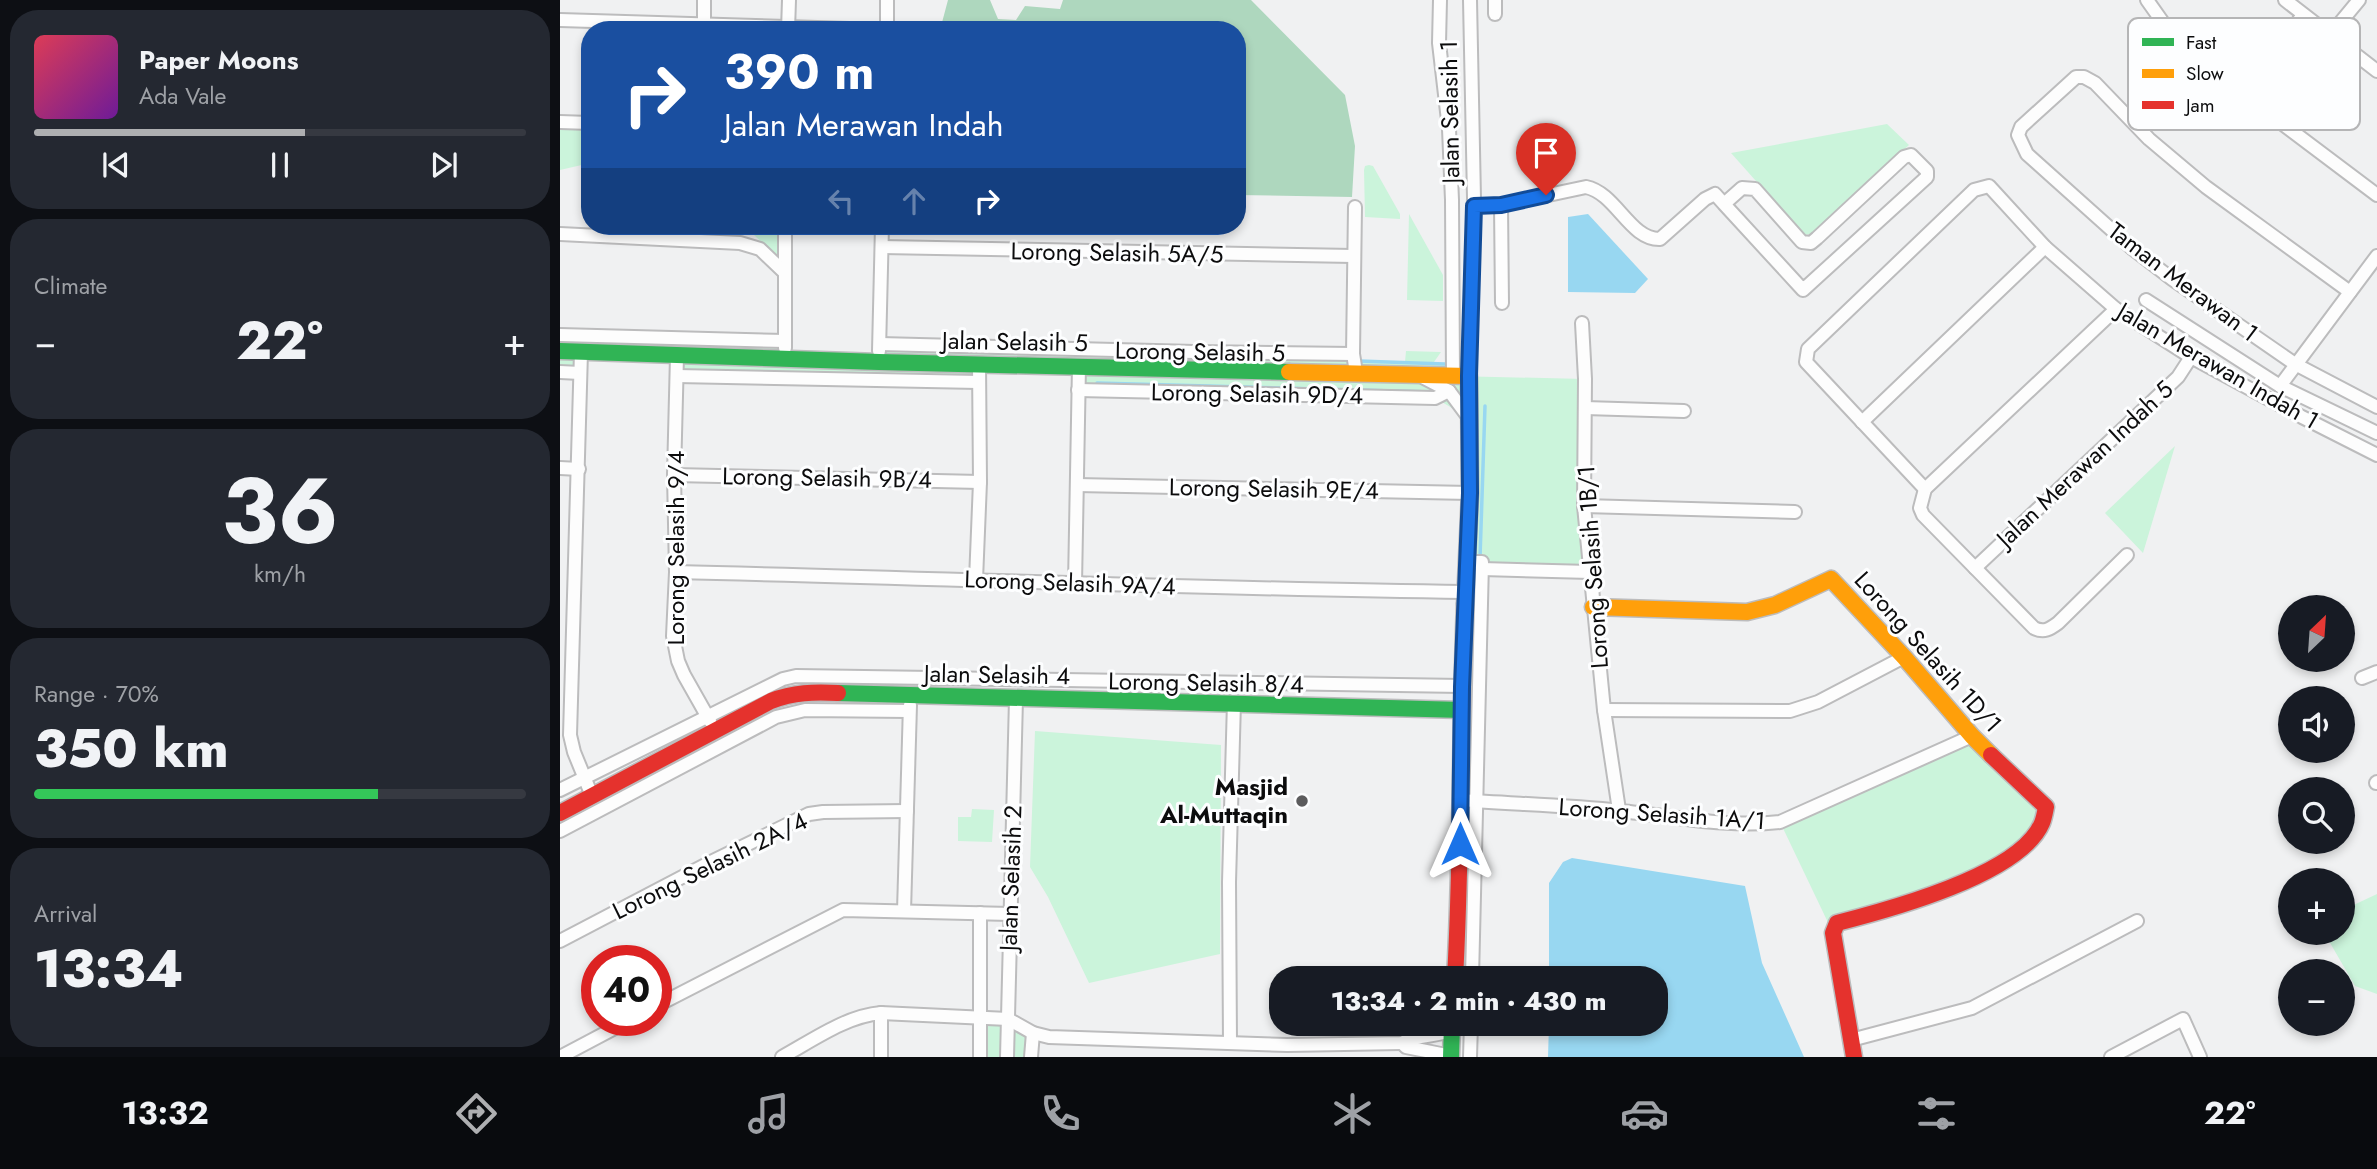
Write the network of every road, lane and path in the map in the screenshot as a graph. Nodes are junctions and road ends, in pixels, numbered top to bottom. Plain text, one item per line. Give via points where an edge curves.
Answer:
1 (704, 0) edge
2 (789, 0) edge
3 (887, 0) edge
4 (1440, 0) edge
5 (1470, 0) edge
6 (1495, 0) edge
7 (2147, 0) edge
8 (2286, 0) edge
9 (2359, 0) edge
10 (1495, 14) dead end
11 (2304, 15) junction
12 (2160, 18) edge
13 (2302, 18) edge
14 (2308, 18) edge
15 (2344, 18) edge
16 (560, 20) edge
17 (589, 21) edge
18 (704, 21) edge
19 (788, 21) edge
20 (887, 21) edge
21 (2360, 58) edge
22 (2377, 71) edge
23 (2128, 117) edge
24 (560, 122) edge
25 (581, 123) edge
26 (2140, 130) edge
27 (2291, 130) edge
28 (2377, 195) edge
29 (1452, 200) junction
30 (1474, 202) junction
31 (1724, 204) junction
32 (1501, 205) junction
33 (1355, 206) dead end
34 (560, 234) edge
35 (785, 235) edge
36 (882, 235) edge
37 (882, 247) junction
38 (2045, 247) junction
39 (2377, 256) edge
40 (1353, 257) junction
41 (784, 272) junction
42 (2350, 292) junction
43 (2146, 300) dead end
44 (1502, 303) dead end
45 (2116, 309) junction
46 (1582, 323) dead end
47 (560, 335) edge
48 (785, 341) junction
49 (600, 344) junction
50 (880, 344) junction
51 (560, 351) edge
52 (581, 352) junction
53 (1353, 354) junction
54 (677, 356) junction
55 (2191, 357) junction
56 (785, 359) junction
57 (879, 362) junction
58 (979, 364) junction
59 (2295, 365) junction
60 (1079, 366) junction
61 (560, 372) edge
62 (1356, 372) junction
63 (580, 373) junction
64 (677, 376) junction
65 (1457, 381) junction
66 (978, 382) junction
67 (2280, 386) junction
68 (1078, 390) junction
69 (2377, 407) edge
70 (1585, 408) junction
71 (1684, 411) dead end
72 (1469, 418) junction
73 (1862, 422) junction
74 (2377, 433) edge
75 (2377, 455) edge
76 (560, 468) edge
77 (579, 469) junction
78 (674, 475) junction
79 (980, 482) junction
80 (1077, 485) junction
81 (1925, 489) junction
82 (1470, 493) junction
83 (1584, 506) junction
84 (1795, 512) dead end
85 (2127, 555) dead end
86 (1466, 562) junction
87 (1975, 568) junction
88 (560, 569) edge
89 (1482, 569) junction
90 (575, 570) junction
91 (676, 572) junction
92 (1590, 572) junction
93 (976, 580) junction
94 (1075, 584) junction
95 (1465, 592) junction
96 (1593, 607) junction
97 (1904, 657) junction
98 (2377, 672) edge
99 (2362, 678) dead end
100 (1112, 681) junction
101 (1462, 687) junction
102 (1016, 699) junction
103 (1112, 700) junction
104 (1234, 702) junction
105 (910, 704) junction
106 (1462, 710) junction
107 (1604, 710) junction
108 (706, 716) junction
109 (716, 730) junction
110 (1972, 736) junction
111 (583, 778) junction
112 (560, 790) edge
113 (592, 796) junction
114 (1467, 801) junction
115 (1619, 810) junction
116 (907, 811) junction
117 (560, 813) edge
118 (560, 831) edge
119 (904, 911) junction
120 (980, 913) junction
121 (1010, 914) junction
122 (2137, 921) dead end
123 (560, 941) edge
124 (1456, 966) edge
125 (1472, 966) edge
126 (672, 998) edge
127 (881, 1013) junction
128 (981, 1017) junction
129 (1008, 1018) junction
130 (1032, 1033) junction
131 (600, 1036) edge
132 (1437, 1036) edge
133 (1451, 1036) edge
134 (1471, 1036) edge
135 (1851, 1040) junction
136 (1230, 1042) junction
137 (1402, 1043) junction
138 (1323, 1051) edge
139 (1428, 1054) edge
140 (560, 1057) edge
141 (782, 1057) edge
142 (881, 1057) edge
143 (981, 1057) edge
144 (1007, 1057) edge
145 (1031, 1057) edge
146 (1451, 1057) edge
147 (1470, 1057) edge
148 (1854, 1057) edge
149 (2110, 1057) edge
150 (2200, 1057) edge

1 - 18 street
2 - 19 street
3 - 20 street
4 - 29 street via 1439,43
5 - 30 street, Jalan Selasih 1
6 - 10 street
7 - 12 street
8 - 11 street
9 - 15 street
11 - 13 street
11 - 14 street
16 - 17 street
21 - 22 street
23 - 59 street, Taman Merawan 1 via 2095,83 2076,76 2018,135 2027,154 2133,249
24 - 25 street
26 - 42 street, Taman Merawan 1 via 2206,187
27 - 28 street
29 - 30 street
29 - 65 street
30 - 32 street
30 - 65 street, Jalan Selasih 1
31 - 31 street via 1742,188 1755,189 1802,243 1811,243 1904,157 1911,155 1927,171 1927,177 1803,290
31 - 32 street via 1715,194 1705,199 1660,239 1643,235 1596,189 1586,187
32 - 44 street
33 - 40 street
34 - 41 street via 740,243 760,249
35 - 41 street
36 - 37 street
37 - 40 street, Lorong Selasih 5A/5
37 - 50 street
38 - 45 street, Jalan Merawan Indah 1
38 - 73 street
38 - 73 street, Jalan Merawan Indah 1 via 1989,186 1974,190 1808,349 1806,362
39 - 42 street
40 - 53 street
41 - 48 street
42 - 59 street
43 - 67 street
45 - 55 street, Jalan Merawan Indah 1
45 - 81 street
46 - 70 street, Lorong Selasih 1B/1
47 - 49 street, Jalan Selasih 5
48 - 49 street, Jalan Selasih 5
48 - 56 street
49 - 52 street, Jalan Selasih 5
49 - 54 street, Jalan Selasih 5
50 - 53 street, Lorong Selasih 5
50 - 57 street
51 - 52 street, Jalan Selasih 5
52 - 63 street
53 - 62 street
54 - 56 street, Jalan Selasih 5
54 - 64 street, Lorong Selasih 9/4
55 - 75 street, Jalan Merawan Indah 1
55 - 87 street, Jalan Merawan Indah 5 via 2178,377
56 - 57 street, Jalan Selasih 5
57 - 58 street, Jalan Selasih 5
58 - 60 street, Jalan Selasih 5
58 - 66 street
59 - 67 street
59 - 69 street, Taman Merawan 1
60 - 62 street, Jalan Selasih 5
60 - 68 street
61 - 63 street
62 - 65 street, Jalan Selasih 5
63 - 77 street
64 - 66 street
64 - 78 street, Lorong Selasih 9/4
65 - 68 street, Lorong Selasih 9D/4 via 1435,398
65 - 72 street, Jalan Selasih 1
65 - 72 street
66 - 79 street
67 - 74 street
68 - 80 street
70 - 71 street
70 - 83 street, Lorong Selasih 1B/1
72 - 82 street, Jalan Selasih 1
73 - 81 street
76 - 77 street
77 - 90 street
78 - 79 street, Lorong Selasih 9B/4
78 - 91 street, Lorong Selasih 9/4
79 - 93 street
80 - 82 street, Lorong Selasih 9E/4
80 - 94 street
81 - 87 street via 1920,508 1923,515
82 - 86 street, Jalan Selasih 1
83 - 84 street
83 - 92 street, Lorong Selasih 1B/1
85 - 87 street via 2058,623 2040,631
86 - 89 street via 1482,562
86 - 95 street, Jalan Selasih 1
88 - 90 street
89 - 92 street
89 - 114 street
90 - 111 street via 570,735
91 - 93 street, Lorong Selasih 9A/4
91 - 108 street, Lorong Selasih 9/4 via 675,651
92 - 96 street, Lorong Selasih 1B/1
93 - 94 street, Lorong Selasih 9A/4
94 - 95 street, Lorong Selasih 9A/4
95 - 101 street, Jalan Selasih 1
96 - 97 street, Lorong Selasih 1D/1 via 1747,612 1775,605 1831,579
96 - 107 street, Lorong Selasih 1B/1
97 - 107 street via 1818,702 1790,711
97 - 110 street, Lorong Selasih 1D/1
98 - 99 street
100 - 101 street, Lorong Selasih 8/4
100 - 103 street
100 - 108 street, Lorong Selasih 8/4 via 808,677 783,680
101 - 106 street, Jalan Selasih 1
102 - 103 street, Jalan Selasih 4
102 - 105 street, Jalan Selasih 4
102 - 121 street, Jalan Selasih 2
103 - 104 street, Jalan Selasih 4
104 - 106 street, Jalan Selasih 4
104 - 136 street
105 - 109 street, Jalan Selasih 4 via 807,692 786,695
105 - 116 street
105 - 118 street via 805,710 776,717
106 - 114 street, Jalan Selasih 1
107 - 115 street, Lorong Selasih 1B/1
108 - 109 street, Lorong Selasih 9/4
108 - 111 street
109 - 113 street, Jalan Selasih 4
110 - 115 street, Lorong Selasih 1A/1 via 1780,822 1755,825
110 - 135 street, Lorong Selasih 1D/1 via 2046,807 2047,817 2036,836 1962,883 1903,906 1837,923 1833,933
111 - 112 street
111 - 113 street
113 - 117 street, Jalan Selasih 4
114 - 115 street, Lorong Selasih 1A/1
114 - 124 street, Jalan Selasih 1
114 - 125 street
116 - 119 street
116 - 123 street, Lorong Selasih 2A/4 via 809,814
119 - 120 street
119 - 126 street via 843,910
120 - 121 street
120 - 128 street
121 - 129 street, Jalan Selasih 2
122 - 135 street via 1972,1009
127 - 128 street
127 - 141 street via 864,1014
127 - 142 street
128 - 129 street
128 - 143 street
129 - 130 street
129 - 144 street, Jalan Selasih 2
130 - 136 street
130 - 145 street
131 - 140 street
132 - 137 street
133 - 146 street
134 - 147 street
135 - 148 street
136 - 138 street
137 - 138 street
137 - 139 street
139 - 146 street
149 - 150 street via 2183,1019

